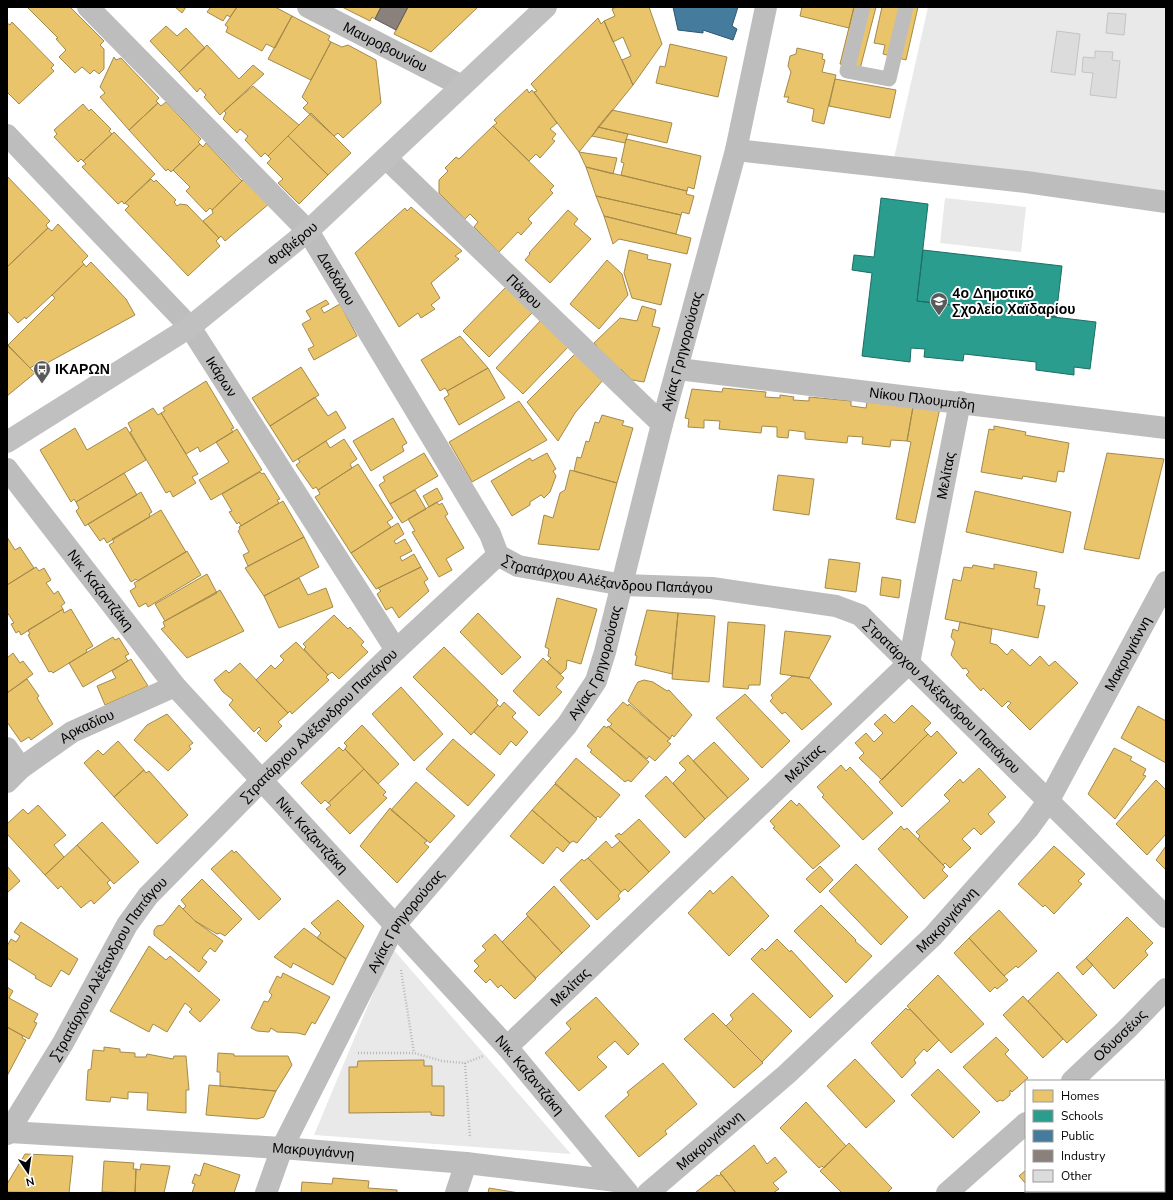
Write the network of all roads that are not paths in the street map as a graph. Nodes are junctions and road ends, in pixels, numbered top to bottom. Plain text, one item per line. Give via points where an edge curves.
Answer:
1 (88, 7) edge
2 (308, 7) edge
3 (546, 7) edge
4 (766, 7) edge
5 (863, 7) edge
6 (906, 7) edge
7 (462, 86) junction
8 (7, 135) edge
9 (736, 150) junction
10 (386, 158) junction
11 (1166, 202) edge
12 (308, 231) junction
13 (190, 327) junction
14 (678, 369) junction
15 (960, 402) junction
16 (662, 424) junction
17 (1166, 428) edge
18 (7, 442) edge
19 (7, 469) edge
20 (498, 555) junction
21 (1166, 582) edge
22 (623, 585) junction
23 (396, 650) junction
24 (909, 663) junction
25 (176, 686) junction
26 (7, 748) edge
27 (14, 775) edge
28 (262, 780) junction
29 (1049, 800) junction
30 (1166, 917) edge
31 (395, 925) junction
32 (1166, 989) edge
33 (507, 1048) junction
34 (1073, 1080) edge
35 (1025, 1124) edge
36 (8, 1133) edge
37 (282, 1148) junction
38 (466, 1163) junction
39 (622, 1187) edge
40 (266, 1193) edge
41 (456, 1193) edge
42 (648, 1193) edge
43 (947, 1193) edge

1 - 12 street, Δαιδάλου
2 - 7 street, Μαυροβουνίου
3 - 7 main road, Φαβιέρου
4 - 9 street, Αγίας Γρηγορούσας
5 - 6 lane via 847,71 889,79
7 - 10 main road, Φαβιέρου
8 - 13 street, Ικάρων
9 - 11 street via 1026,182
9 - 14 street, Αγίας Γρηγορούσας
10 - 12 main road, Φαβιέρου
10 - 16 street, Πάφου
12 - 13 main road, Φαβιέρου
12 - 20 street, Δαιδάλου via 490,534
13 - 18 main road, Φαβιέρου
13 - 23 street, Ικάρων
14 - 15 street, Νίκου Πλουμπίδη
14 - 16 street, Αγίας Γρηγορούσας
15 - 17 street, Νίκου Πλουμπίδη
15 - 24 street, Μελίτας
16 - 22 street, Αγίας Γρηγορούσας
19 - 25 street, Νικ. Καζαντζάκη
20 - 22 street, Στρατάρχου Αλέξανδρου Παπάγου via 518,566
20 - 23 street, Στρατάρχου Αλέξανδρου Παπάγου
21 - 29 street, Μακρυγιάννη
22 - 24 street, Στρατάρχου Αλέξανδρου Παπάγου via 712,588 836,606 860,616
22 - 31 street, Αγίας Γρηγορούσας via 596,681 567,725
23 - 28 street, Στρατάρχου Αλέξανδρου Παπάγου
24 - 29 street, Στρατάρχου Αλέξανδρου Παπάγου
24 - 33 street, Μελίτας
25 - 27 street, Αρκαδίου via 72,732
25 - 28 street, Νικ. Καζαντζάκη
26 - 27 street
28 - 31 street, Νικ. Καζαντζάκη
28 - 36 street, Στρατάρχου Αλέξανδρου Παπάγου via 168,874 126,925 63,1043
29 - 30 street, Στρατάρχου Αλέξανδρου Παπάγου
29 - 42 street, Μακρυγιάννη via 1028,829 933,936 787,1074
31 - 33 street, Νικ. Καζαντζάκη
31 - 37 street, Αγίας Γρηγορούσας
32 - 34 street, Οδυσσέως
33 - 39 street, Νικ. Καζαντζάκη
35 - 43 street
36 - 37 street, Μακρυγιάννη
37 - 38 street, Μακρυγιάννη
37 - 40 street, Αγίας Γρηγορούσας
38 - 39 street, Μακρυγιάννη
38 - 41 street

